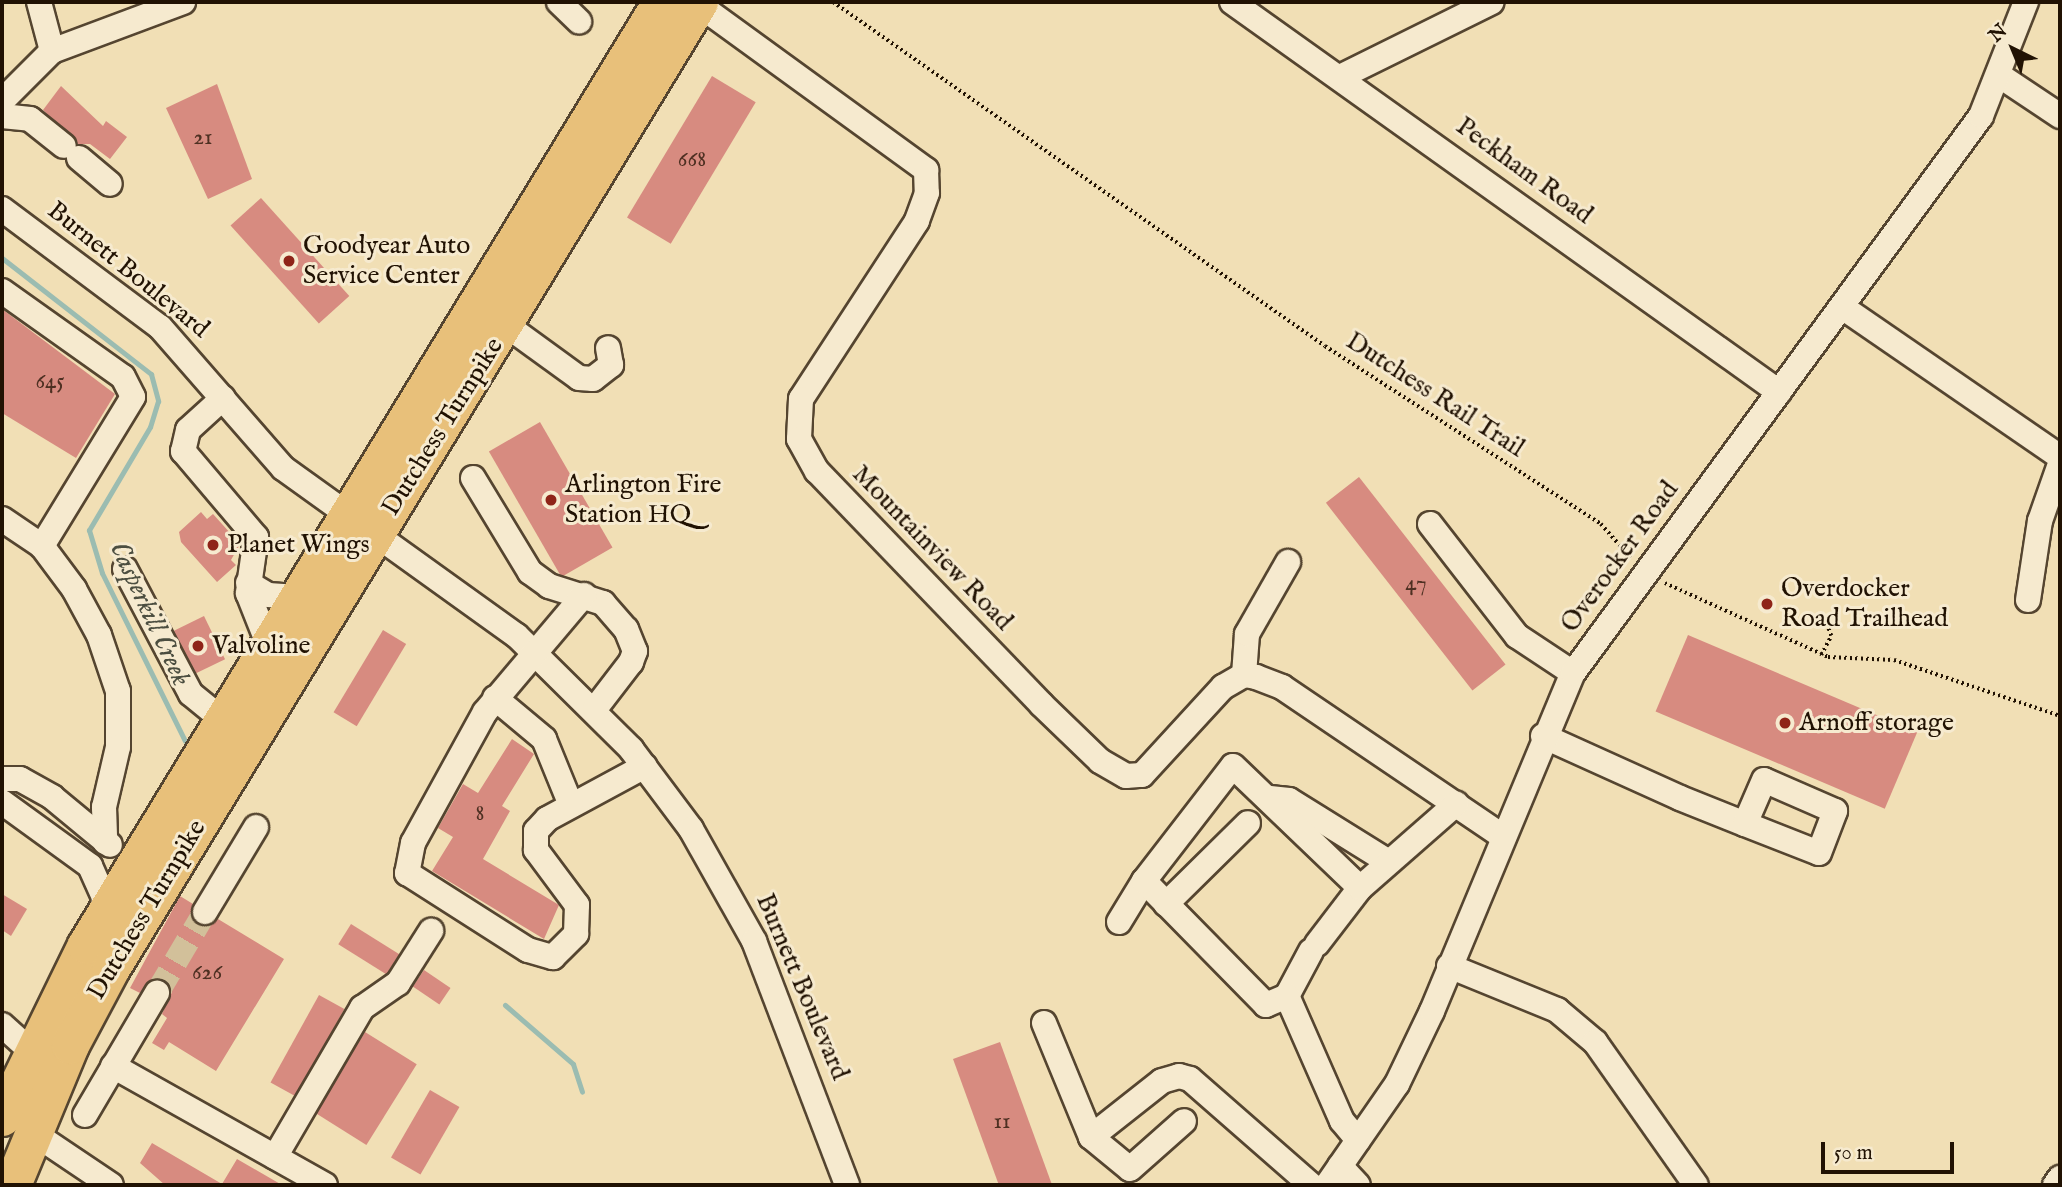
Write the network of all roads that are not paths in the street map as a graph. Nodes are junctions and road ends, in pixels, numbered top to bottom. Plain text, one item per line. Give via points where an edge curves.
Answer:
1 (39, 2) edge
2 (183, 2) edge
3 (559, 2) edge
4 (661, 2) edge
5 (697, 2) edge
6 (1232, 2) edge
7 (1492, 2) edge
8 (2025, 2) edge
9 (579, 21) dead end
10 (52, 51) junction
11 (1340, 76) junction
12 (2000, 76) junction
13 (2, 101) edge
14 (2, 116) edge
15 (2060, 116) edge
16 (110, 184) dead end
17 (2, 209) edge
18 (2, 291) edge
19 (1842, 307) junction
20 (506, 325) junction
21 (608, 348) dead end
22 (1779, 393) junction
23 (223, 398) junction
24 (2060, 457) edge
25 (2060, 464) edge
26 (473, 478) dead end
27 (2, 519) edge
28 (362, 524) junction
29 (1430, 524) dead end
30 (42, 546) junction
31 (1288, 562) dead end
32 (125, 569) dead end
33 (248, 583) junction
34 (584, 595) junction
35 (298, 597) junction
36 (2028, 600) dead end
37 (269, 646) junction
38 (537, 653) junction
39 (1573, 673) junction
40 (1244, 675) junction
41 (495, 698) junction
42 (595, 709) junction
43 (223, 720) junction
44 (1543, 736) junction
45 (645, 766) junction
46 (2, 779) edge
47 (1266, 798) junction
48 (2, 802) edge
49 (1456, 804) junction
50 (571, 805) junction
51 (1248, 823) dead end
52 (1745, 824) dead end
53 (256, 827) dead end
54 (1501, 835) junction
55 (105, 842) junction
56 (137, 861) junction
57 (1387, 861) junction
58 (1144, 881) junction
59 (1360, 888) junction
60 (1166, 904) junction
61 (205, 912) tunnel mouth
62 (1119, 922) dead end
63 (114, 930) junction
64 (431, 931) dead end
65 (1449, 966) junction
66 (157, 993) tunnel mouth
67 (1287, 996) junction
68 (1044, 1023) dead end
69 (2, 1025) edge
70 (31, 1051) junction
71 (113, 1066) junction
72 (85, 1115) dead end
73 (1184, 1121) dead end
74 (17, 1125) edge
75 (1091, 1138) junction
76 (1358, 1140) junction
77 (275, 1157) junction
78 (1334, 1176) edge
79 (2060, 1178) edge
80 (840, 1183) edge
81 (12, 1185) edge
82 (111, 1185) edge
83 (325, 1185) edge
84 (1311, 1185) edge
85 (1358, 1185) edge
86 (1696, 1185) edge
87 (2055, 1185) edge

1 - 10 street
2 - 10 street
3 - 9 street
4 - 28 highway, Dutchess Turnpike
5 - 20 highway, Dutchess Turnpike
5 - 40 street, Mountainview Road via 926,170 927,193 917,221 801,399 799,439 817,471 1051,713 1100,761 1126,776 1151,769 1223,687
6 - 11 street, Peckham Road
7 - 11 street
8 - 12 street, Overocker Road
10 - 13 street
11 - 22 street, Peckham Road
12 - 15 street
12 - 19 street, Overocker Road via 1981,116
14 - 16 street via 30,119
17 - 23 street, Burnett Boulevard via 167,333
18 - 30 street via 123,377 133,397
19 - 22 street, Overocker Road
19 - 24 street
20 - 21 street via 579,378 593,379 611,365
20 - 28 highway, Dutchess Turnpike
22 - 39 street, Overocker Road via 1644,569
23 - 28 street, Burnett Boulevard via 283,468
23 - 33 street via 188,430 183,451 256,537
25 - 36 street via 2040,521
26 - 34 street via 530,572 549,586
27 - 30 street
28 - 35 highway, Dutchess Turnpike
28 - 38 street, Burnett Boulevard
28 - 63 highway, Dutchess Turnpike
29 - 39 street via 1517,636
30 - 55 street via 81,602 117,691 118,747 103,807
31 - 40 street via 1247,634
32 - 43 street via 191,694
33 - 35 street via 268,595
33 - 37 street
34 - 38 street
34 - 42 street via 618,616 635,651
35 - 37 highway, Dutchess Turnpike
37 - 43 highway, Dutchess Turnpike
38 - 41 street
38 - 42 street, Burnett Boulevard
39 - 44 street, Overocker Road
40 - 49 street via 1282,687
41 - 50 street via 544,739
41 - 50 street via 413,843 406,863 410,877 528,950 553,957 576,934 578,905 533,838 547,819
42 - 45 street, Burnett Boulevard
43 - 56 highway, Dutchess Turnpike
44 - 52 street
44 - 54 street, Overocker Road
45 - 50 street
45 - 80 street, Burnett Boulevard via 708,855 754,940
46 - 55 street via 35,787
47 - 57 street via 1289,800
47 - 58 street via 1233,766
47 - 59 street
48 - 63 street via 90,866
49 - 54 street
49 - 57 street
51 - 60 street
53 - 61 street
54 - 65 street, Overocker Road
55 - 56 street
56 - 63 highway, Dutchess Turnpike
57 - 59 street
58 - 60 street
58 - 62 street
59 - 67 street via 1314,947
60 - 67 street via 1266,1005
63 - 70 highway, Dutchess Turnpike
63 - 74 highway, Dutchess Turnpike
64 - 77 street via 398,983 362,1008
65 - 76 street, Overocker Road via 1397,1084
65 - 86 street via 1557,1010 1595,1042
66 - 71 street
67 - 76 street via 1342,1121
68 - 75 street
69 - 70 street
70 - 74 highway, Dutchess Turnpike
71 - 72 street
71 - 77 street
73 - 75 street via 1130,1169
74 - 81 highway, Dutchess Turnpike
74 - 82 street
75 - 84 street via 1162,1081 1179,1076
76 - 78 street, Overocker Road
77 - 83 street
78 - 85 street
79 - 87 street

